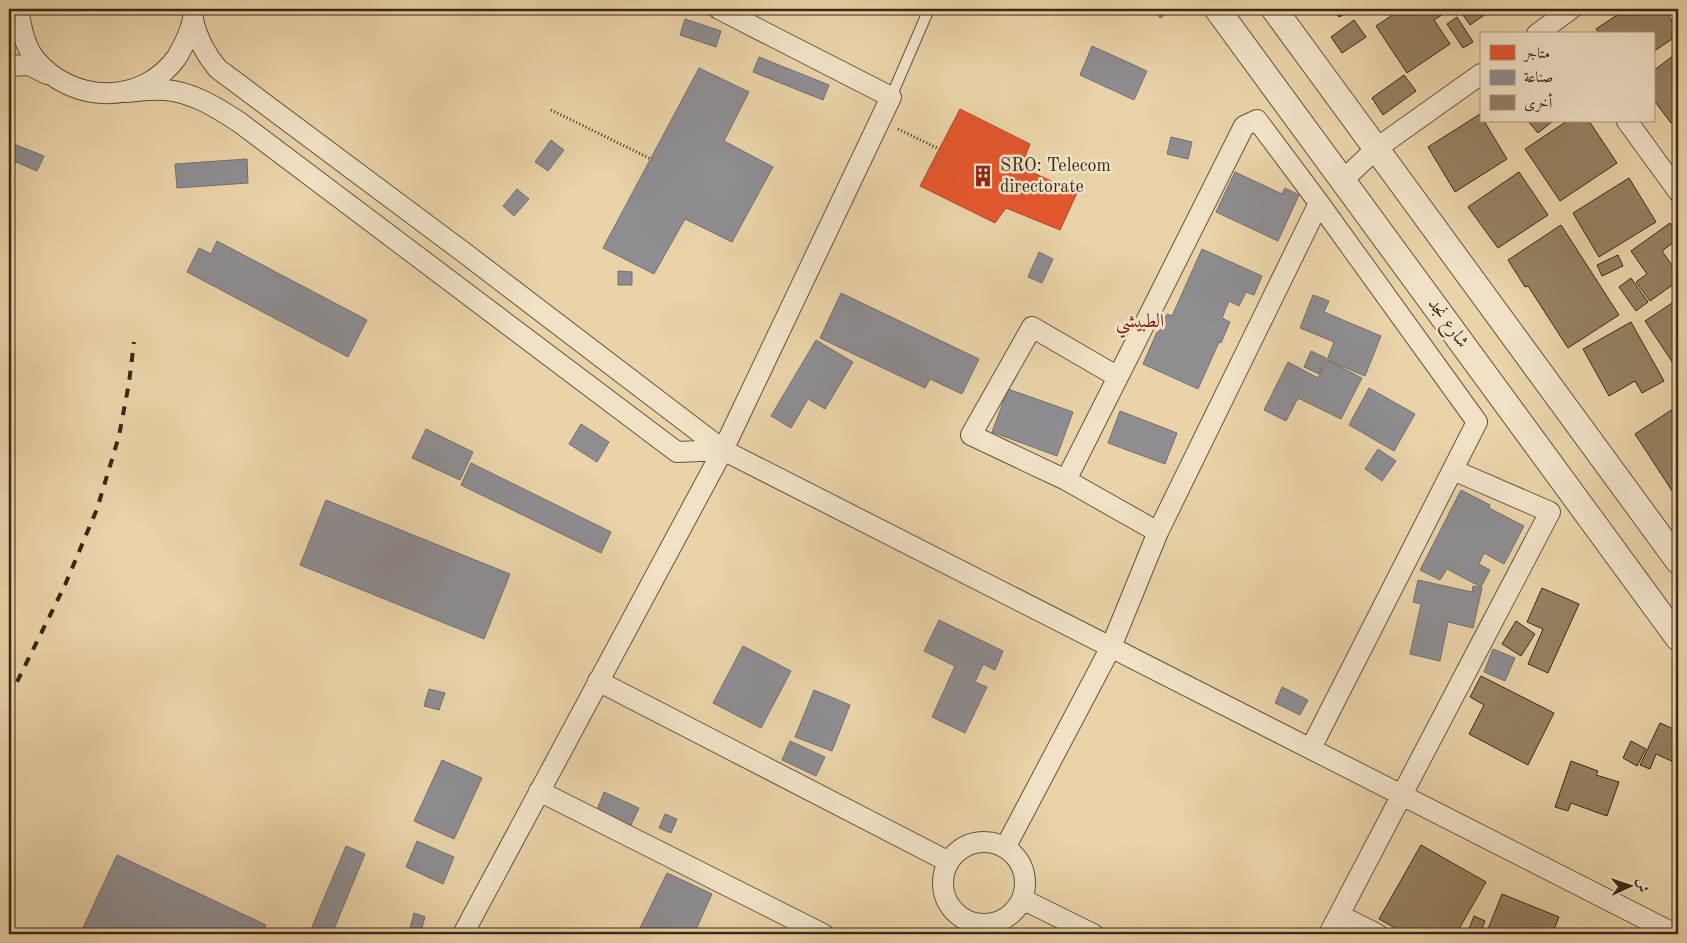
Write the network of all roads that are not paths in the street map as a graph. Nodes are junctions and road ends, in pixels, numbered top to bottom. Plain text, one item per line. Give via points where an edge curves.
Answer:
1 (18, 9) edge
2 (719, 9) edge
3 (929, 9) edge
4 (1217, 9) edge
5 (1274, 9) edge
6 (1571, 9) edge
7 (193, 12) edge
8 (1559, 27) edge
9 (1543, 32) edge
10 (9, 66) edge
11 (1480, 75) edge
12 (52, 76) junction
13 (126, 92) junction
14 (891, 97) junction
15 (1629, 122) edge
16 (1377, 148) junction
17 (1343, 180) junction
18 (1678, 191) edge
19 (1319, 203) junction
20 (1118, 377) junction
21 (723, 450) junction
22 (1453, 470) junction
23 (1066, 480) junction
24 (1158, 532) junction
25 (1678, 561) edge
26 (1678, 638) edge
27 (1112, 647) junction
28 (598, 681) junction
29 (1311, 748) junction
30 (539, 791) junction
31 (1402, 794) junction
32 (1005, 848) junction
33 (949, 862) junction
34 (1022, 899) junction
35 (1339, 915) junction
36 (960, 927) edge
37 (468, 933) edge
38 (823, 934) edge
39 (1093, 934) edge
40 (1329, 934) edge
41 (1377, 934) edge
42 (1676, 934) edge

1 - 12 street via 23,34 34,58
2 - 14 street
3 - 14 lane
4 - 17 street, شارع نجد
5 - 16 street
6 - 8 street
7 - 13 street via 184,45 170,66 150,82
7 - 21 street via 197,36 205,54 218,69
8 - 9 street
10 - 12 street via 29,65
11 - 16 street
12 - 13 street via 75,88 100,94
13 - 21 street via 165,90 190,95 213,105 677,452
14 - 21 street
15 - 18 street
16 - 17 street
16 - 25 street
17 - 26 street, شارع نجد
19 - 20 street via 1257,120 1244,126
19 - 22 street via 1478,422
19 - 24 street
20 - 23 street
20 - 23 street via 1032,327 970,435
21 - 27 street
21 - 28 street
22 - 29 street
22 - 31 street via 1550,512
23 - 24 street
24 - 27 street
27 - 29 street
27 - 32 street
28 - 30 street
28 - 33 street
29 - 31 street
30 - 37 street
30 - 38 street
31 - 35 street
31 - 42 street
32 - 33 street via 993,843 970,844
32 - 34 street via 1020,865 1024,882
33 - 36 street via 943,891
34 - 36 street via 1008,917 997,922
34 - 39 street
35 - 40 street
35 - 41 street

